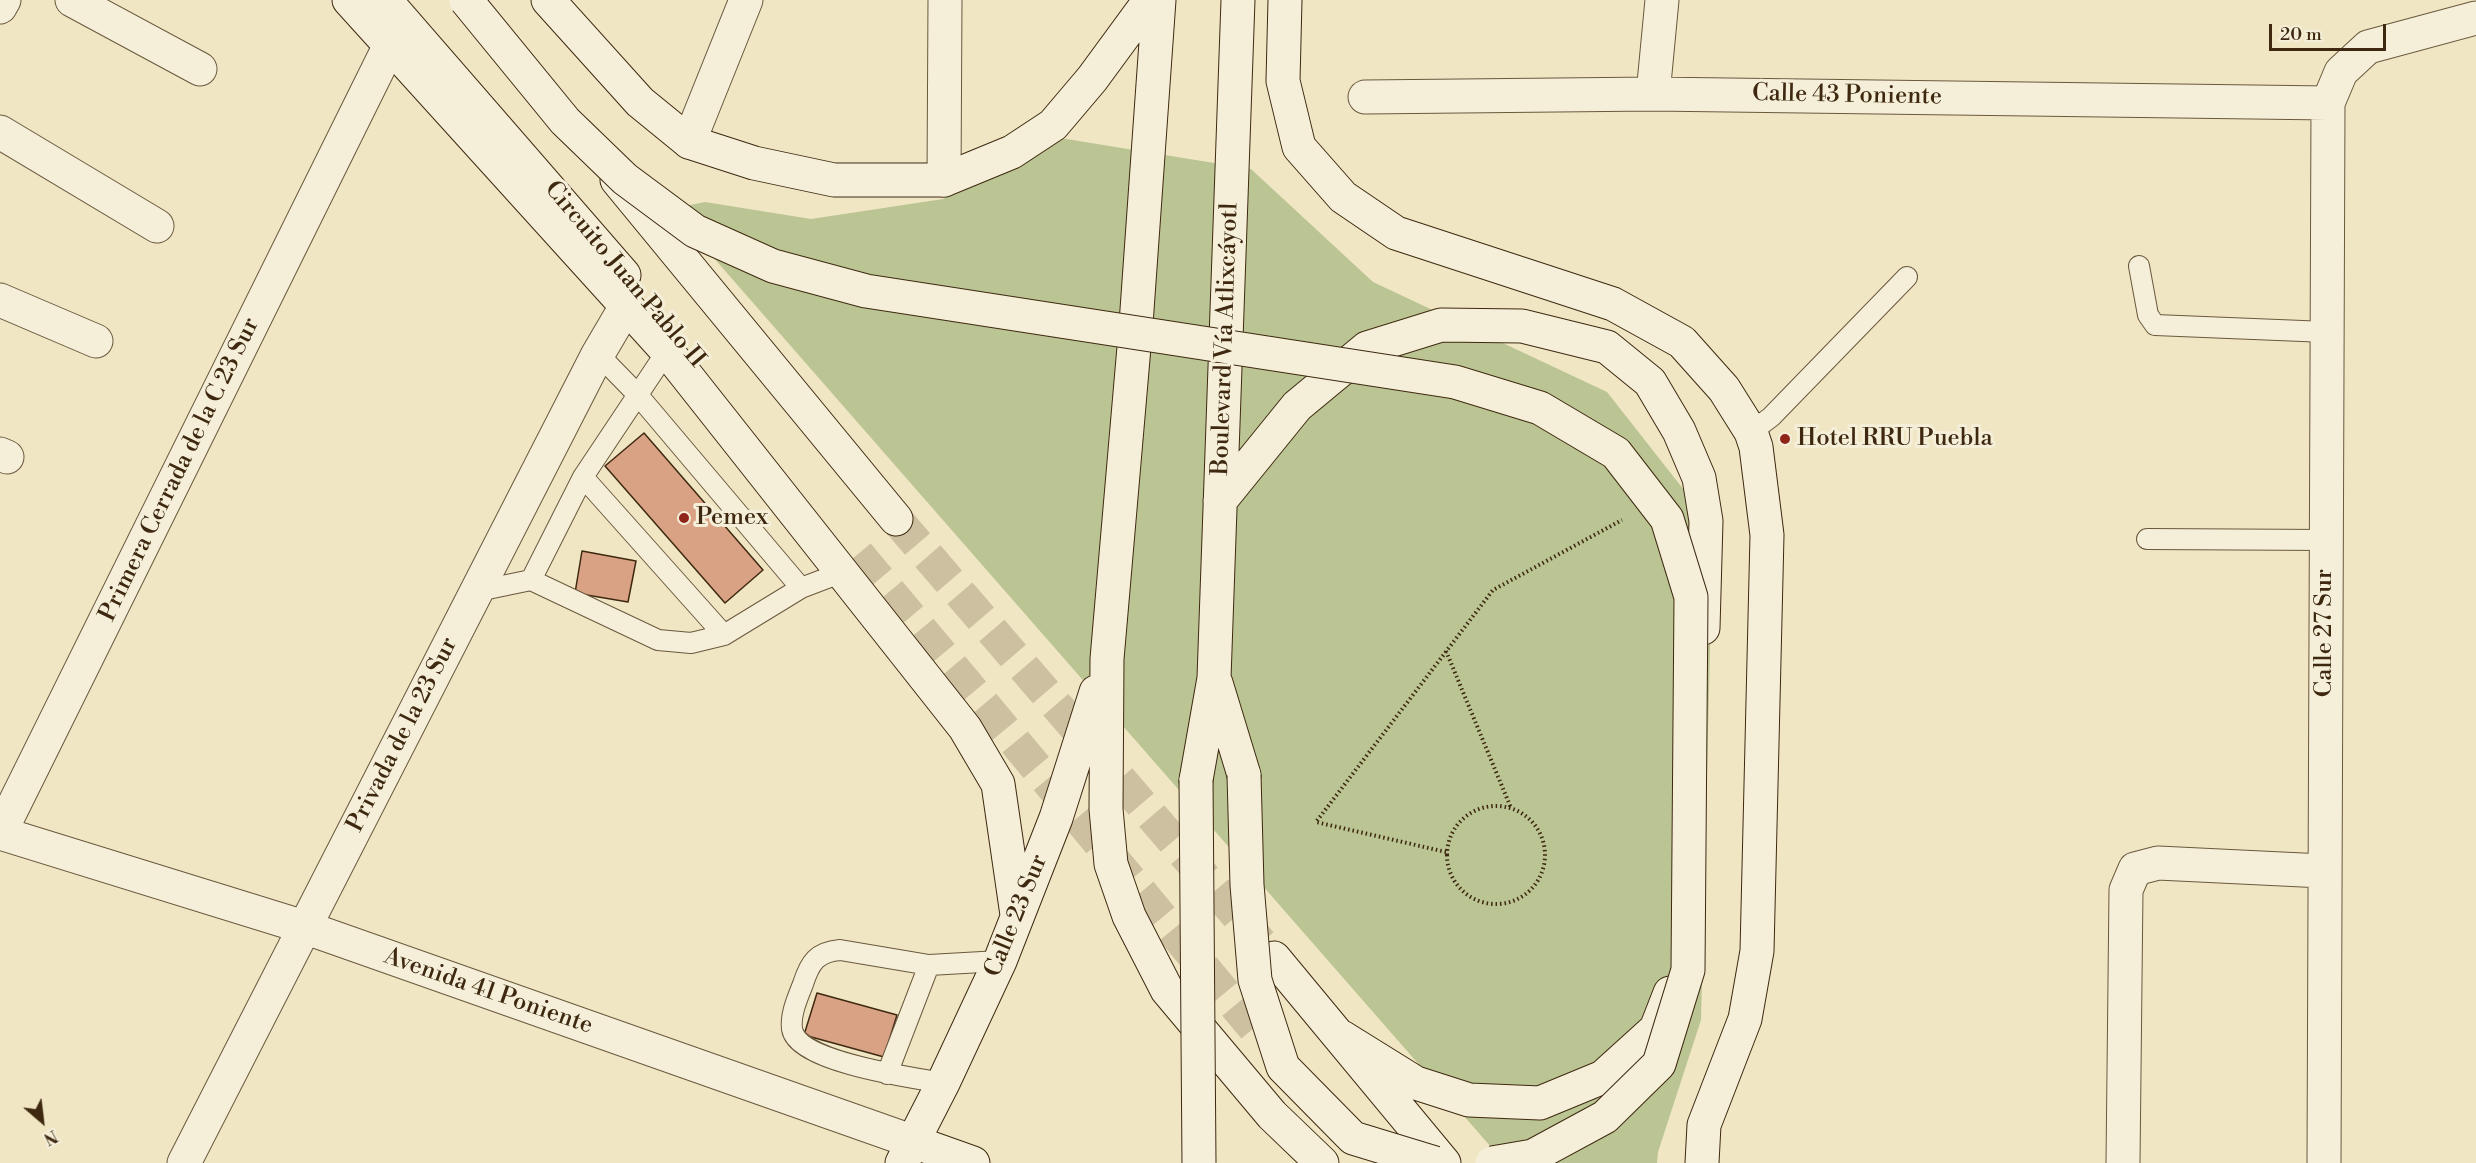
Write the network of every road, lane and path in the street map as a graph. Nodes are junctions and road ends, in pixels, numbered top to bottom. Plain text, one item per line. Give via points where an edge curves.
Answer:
1 (4, 0) edge
2 (72, 0) edge
3 (349, 0) edge
4 (385, 0) edge
5 (466, 0) edge
6 (548, 0) edge
7 (746, 0) edge
8 (945, 0) edge
9 (1150, 0) edge
10 (1159, 0) edge
11 (1238, 0) edge
12 (1285, 0) edge
13 (1662, 0) edge
14 (0, 7) edge
15 (2476, 18) edge
16 (389, 47) junction
17 (200, 69) dead end
18 (1653, 94) junction
19 (1365, 97) dead end
20 (2328, 103) junction
21 (0, 132) edge
22 (689, 142) junction
23 (944, 180) junction
24 (157, 226) dead end
25 (2139, 266) dead end
26 (1907, 277) dead end
27 (0, 300) edge
28 (625, 308) junction
29 (2327, 332) junction
30 (96, 341) dead end
31 (667, 351) junction
32 (598, 354) junction
33 (637, 394) junction
34 (1751, 432) junction
35 (583, 477) junction
36 (1220, 501) junction
37 (1627, 517) dead end
38 (896, 519) tunnel mouth
39 (2147, 539) dead end
40 (2326, 540) junction
41 (850, 563) junction
42 (531, 580) junction
43 (801, 588) junction
44 (478, 591) junction
45 (724, 635) junction
46 (1446, 651) junction
47 (1107, 659) junction
48 (1214, 678) junction
49 (1511, 809) junction
50 (0, 833) edge
51 (1446, 852) junction
52 (2324, 871) junction
53 (1017, 915) junction
54 (304, 927) junction
55 (1274, 958) tunnel mouth
56 (1000, 962) junction
57 (929, 965) junction
58 (1254, 1028) tunnel mouth
59 (1342, 1037) junction
60 (887, 1074) junction
61 (944, 1083) junction
62 (908, 1152) edge
63 (184, 1163) edge
64 (973, 1163) edge
65 (1199, 1163) edge
66 (1322, 1163) edge
67 (1378, 1163) edge
68 (1435, 1163) edge
69 (1444, 1163) edge
70 (1492, 1163) edge
71 (1702, 1163) edge
72 (2123, 1163) edge
73 (2324, 1163) edge

1 - 14 main road
2 - 17 main road
3 - 16 main road
4 - 41 main road, Circuito Juan Pablo II via 575,216
5 - 38 main road
5 - 70 main road, bridge via 565,121 625,179 695,231 773,266 866,291 1455,382 1540,408 1616,453 1667,519 1691,597 1688,970 1659,1064 1605,1117 1533,1156
6 - 22 main road via 640,102
7 - 22 main road
8 - 23 main road
9 - 23 main road via 1053,125 1012,152
10 - 47 main road
11 - 36 main road, Boulevard Vía Atlixcáyotl
12 - 34 main road via 1283,81 1299,147 1343,197 1396,233 1613,304 1682,342 1724,389
13 - 18 main road
15 - 20 main road via 2368,47 2341,72
16 - 28 main road
16 - 50 main road, Primera Cerrada de la C 23 Sur
18 - 19 main road, Calle 43 Poniente
18 - 20 main road, Calle 43 Poniente
20 - 29 main road, Calle 27 Sur
21 - 24 main road
22 - 23 main road via 754,163 834,180
25 - 29 lane via 2148,315 2155,325
26 - 34 lane via 1771,417
27 - 30 main road
28 - 31 main road
28 - 32 main road, Privada de la 23 Sur
29 - 40 main road, Calle 27 Sur
31 - 33 lane
31 - 41 main road
32 - 33 lane
32 - 44 main road, Privada de la 23 Sur
33 - 35 lane
33 - 43 lane
34 - 71 main road via 1767,535 1757,951 1745,1019 1704,1125
35 - 42 lane
35 - 45 lane
36 - 48 main road, Boulevard Vía Atlixcáyotl
36 - 59 main road via 1297,406 1367,348 1441,325 1522,326 1606,347 1650,382 1679,431 1699,478 1706,521 1694,930 1656,1029 1603,1077 1540,1103 1470,1100 1416,1083
37 - 46 path via 1493,590
39 - 40 lane
40 - 52 main road, Calle 27 Sur
41 - 43 lane
41 - 53 main road via 965,728 998,784
42 - 44 lane
42 - 45 lane via 658,639 691,643
43 - 45 lane
44 - 54 main road, Privada de la 23 Sur
46 - 49 path
46 - 51 path via 1316,822
47 - 53 main road, Calle 23 Sur via 1056,818
47 - 66 main road via 1106,809 1111,864 1129,916 1167,990 1272,1115
48 - 65 main road, bridge via 1196,780
48 - 68 main road, bridge via 1244,775 1255,980 1283,1067 1353,1138
49 - 51 path via 1486,806 1471,812 1450,836
49 - 51 path via 1531,820 1544,848 1544,864 1528,891 1498,904 1481,902 1455,883
50 - 54 main road, Avenida 41 Poniente
52 - 72 main road via 2158,863 2135,869 2126,890
52 - 73 main road, Calle 27 Sur
53 - 56 main road, Calle 23 Sur
54 - 62 main road, Avenida 41 Poniente
54 - 63 main road, Privada de la 23 Sur
55 - 59 main road
56 - 57 lane
56 - 61 main road, Calle 23 Sur
57 - 60 lane
57 - 60 lane via 840,950 826,951 814,958 807,970 793,1014 792,1030 799,1043 812,1051
58 - 67 main road
59 - 69 main road
60 - 61 lane
61 - 62 main road, Calle 23 Sur
62 - 64 main road, Avenida 41 Poniente

